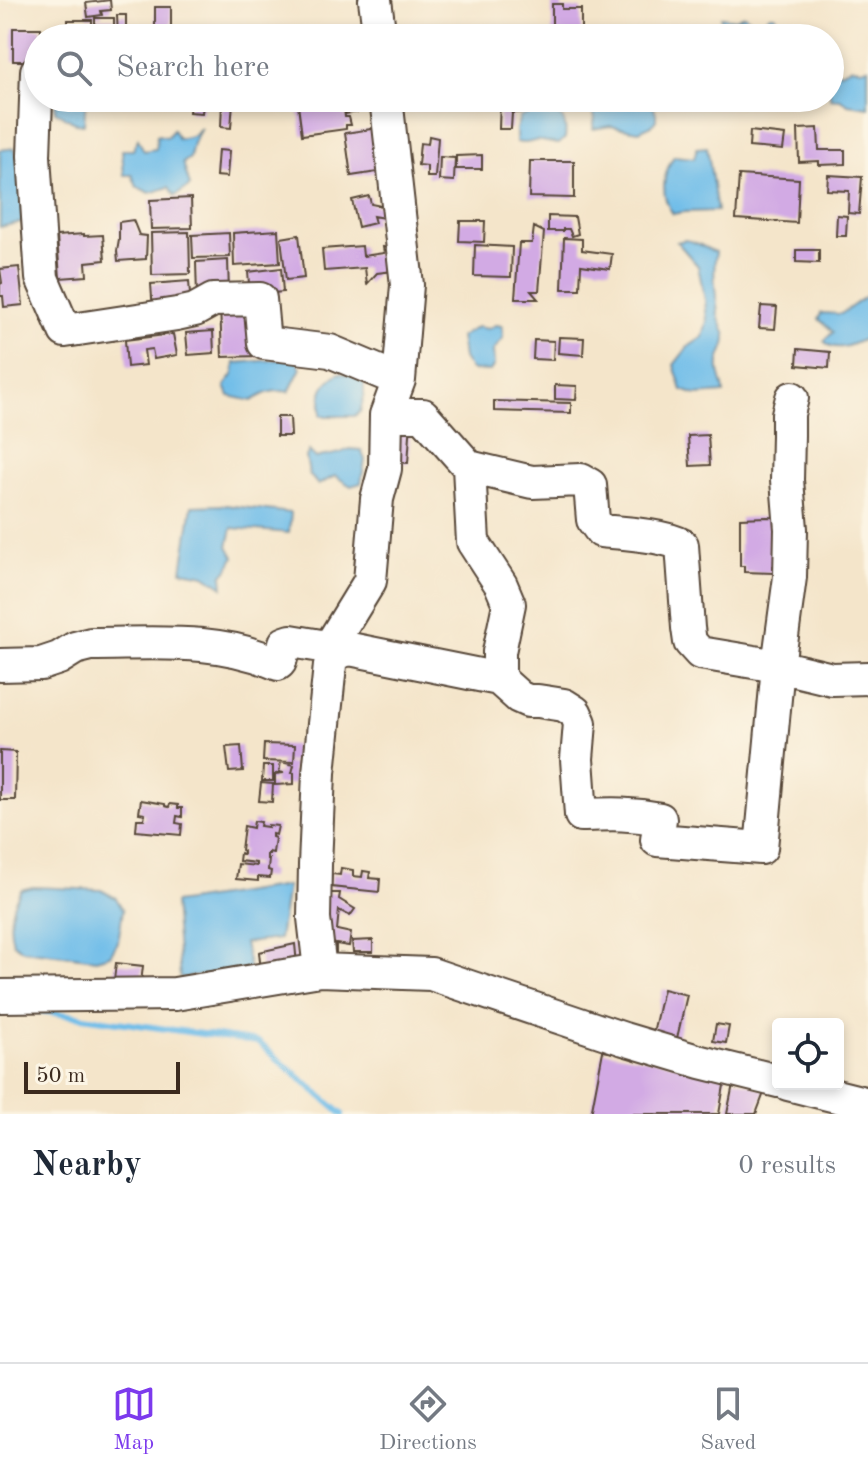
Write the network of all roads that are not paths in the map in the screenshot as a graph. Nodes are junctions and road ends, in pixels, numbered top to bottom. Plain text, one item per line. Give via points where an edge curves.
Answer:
1 (375, 0) edge
2 (378, 24) edge
3 (36, 112) edge
4 (388, 112) edge
5 (399, 380) junction
6 (792, 398) dead end
7 (386, 415) junction
8 (469, 467) junction
9 (332, 651) junction
10 (0, 665) edge
11 (778, 666) junction
12 (868, 678) edge
13 (499, 679) junction
14 (320, 970) junction
15 (0, 996) edge
16 (772, 1080) edge
17 (812, 1090) edge
18 (868, 1104) edge

1 - 2 street
3 - 5 street via 42,278 65,331 177,314 213,300 260,299 264,343 330,351
4 - 5 street via 407,285
5 - 7 street
6 - 11 street via 787,480 790,577
7 - 8 street via 423,415
7 - 9 street via 385,469 370,581
8 - 11 street via 532,482 581,480 590,485 593,520 601,531 677,541 682,545 690,642 700,653
8 - 13 street via 473,542 509,604
9 - 10 street via 291,641 285,643 278,664 196,643 91,644 41,664
9 - 13 street via 350,649
9 - 14 street via 318,788 314,918
11 - 12 street via 832,679
11 - 13 street via 761,848 657,840 660,819 622,813 581,815 580,723 575,712 564,705 528,701
14 - 15 street via 175,994
14 - 16 street via 431,974 624,1039
17 - 18 street

